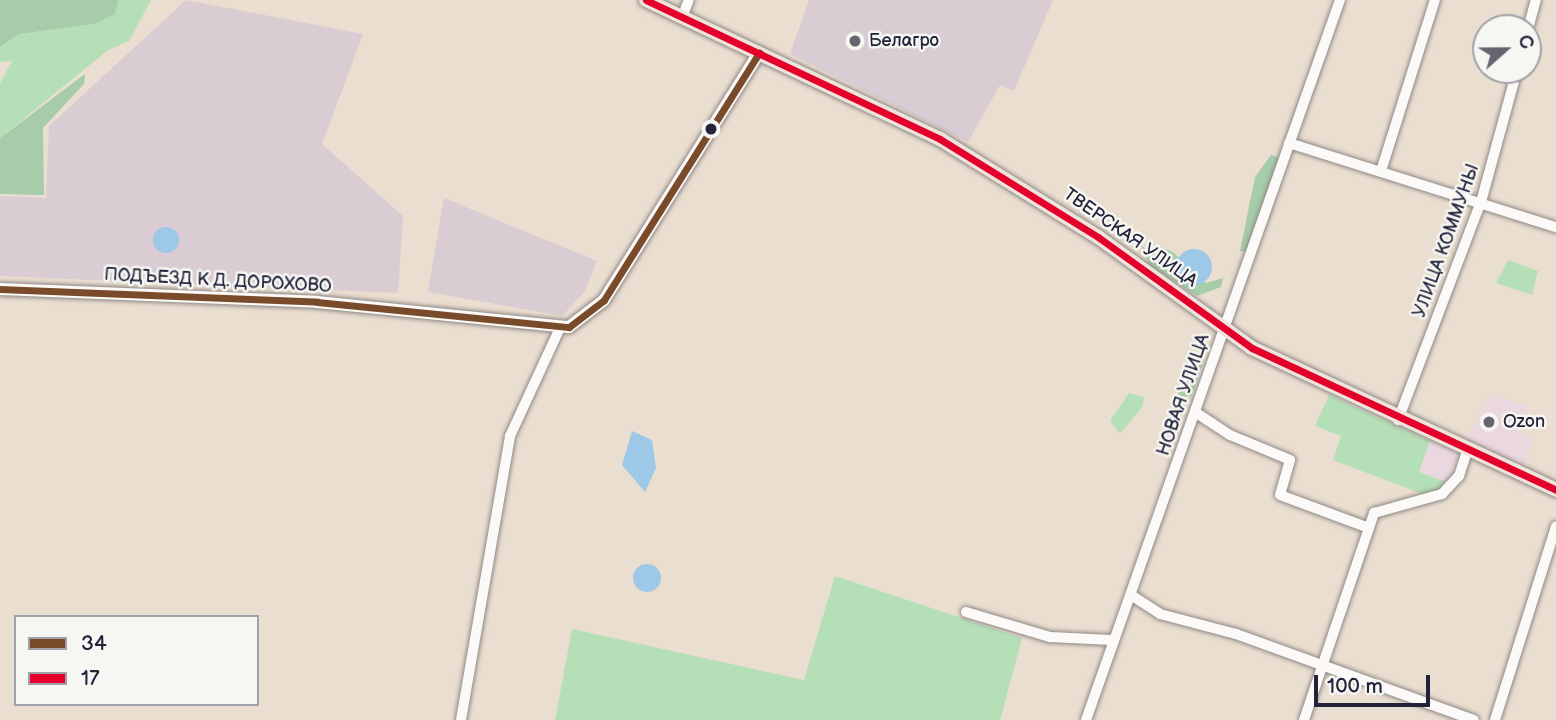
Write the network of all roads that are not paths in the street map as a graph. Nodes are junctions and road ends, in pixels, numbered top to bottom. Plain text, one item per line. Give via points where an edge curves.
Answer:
1 (646, 0) edge
2 (689, 0) edge
3 (1340, 0) edge
4 (1435, 0) edge
5 (682, 17) junction
6 (759, 53) junction
7 (1513, 84) edge
8 (1289, 144) junction
9 (1381, 171) junction
10 (1481, 202) junction
11 (1556, 227) edge
12 (0, 289) edge
13 (1223, 329) junction
14 (559, 330) junction
15 (1195, 412) junction
16 (1398, 420) junction
17 (1467, 451) junction
18 (1556, 490) edge
19 (1556, 526) edge
20 (1369, 528) junction
21 (1132, 595) junction
22 (967, 612) dead end
23 (1112, 640) junction
24 (1323, 667) junction
25 (461, 720) edge
26 (1086, 720) edge
27 (1304, 720) edge
28 (1475, 720) edge
29 (1494, 720) edge

1 - 5 main road, ТВЕРСКАЯ УЛИЦА
2 - 5 street
3 - 8 street, НОВАЯ УЛИЦА
4 - 9 street
5 - 6 main road, ТВЕРСКАЯ УЛИЦА
6 - 13 main road, ТВЕРСКАЯ УЛИЦА via 957,149 1120,251
6 - 14 street via 600,305
7 - 10 street, УЛИЦА КОММУНЫ
8 - 9 street
8 - 13 street, НОВАЯ УЛИЦА
9 - 10 street
10 - 11 street
10 - 16 street, УЛИЦА КОММУНЫ
12 - 14 street, ПОДЪЕЗД К Д. ДОРОХОВО via 317,302
13 - 15 street, НОВАЯ УЛИЦА
13 - 16 main road, ТВЕРСКАЯ УЛИЦА
14 - 25 street via 510,436
15 - 20 street via 1230,435 1290,460 1280,495
15 - 21 street, НОВАЯ УЛИЦА
16 - 17 main road, ТВЕРСКАЯ УЛИЦА
17 - 18 main road, ТВЕРСКАЯ УЛИЦА
17 - 20 street via 1451,487 1422,503 1378,510
19 - 29 street
20 - 24 street
21 - 23 street, НОВАЯ УЛИЦА
21 - 24 street via 1160,614
22 - 23 street via 1049,637
23 - 26 street, НОВАЯ УЛИЦА
24 - 27 street
24 - 28 street

